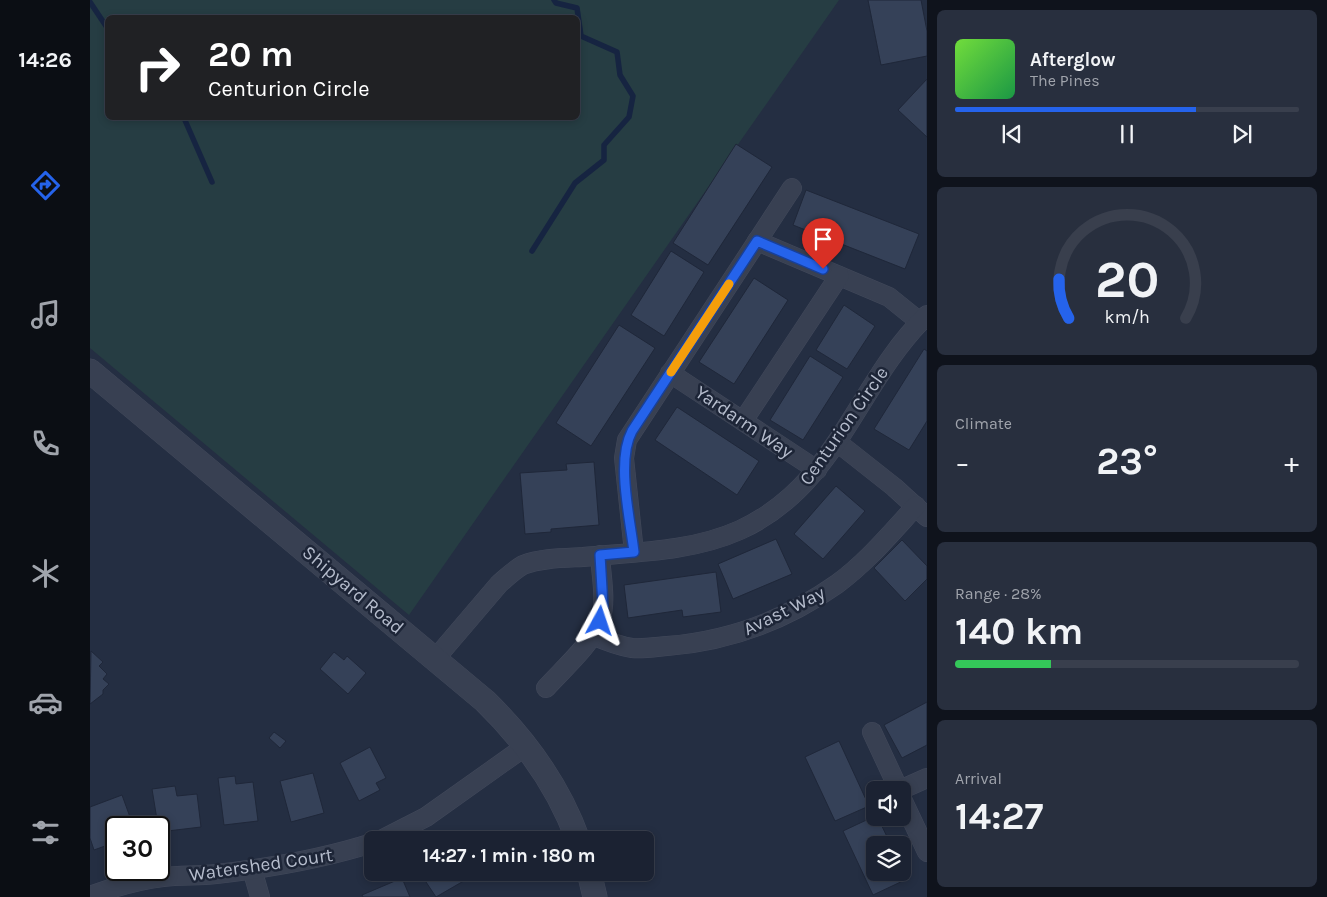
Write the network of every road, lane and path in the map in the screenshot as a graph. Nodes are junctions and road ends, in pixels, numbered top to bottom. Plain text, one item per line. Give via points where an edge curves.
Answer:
1 (792, 188) dead end
2 (757, 241) junction
3 (839, 276) junction
4 (924, 319) edge
5 (90, 372) edge
6 (670, 373) junction
7 (743, 421) junction
8 (837, 442) junction
9 (817, 470) junction
10 (921, 512) edge
11 (634, 552) junction
12 (600, 555) junction
13 (592, 636) junction
14 (435, 659) junction
15 (546, 688) dead end
16 (872, 732) dead end
17 (526, 746) junction
18 (927, 778) edge
19 (895, 781) edge
20 (911, 785) edge
21 (911, 818) edge
22 (399, 831) edge
23 (574, 831) edge
24 (364, 846) edge
25 (927, 852) edge
26 (252, 870) junction
27 (591, 881) edge
28 (90, 896) edge
29 (260, 897) edge
30 (595, 897) edge

1 - 2 street
2 - 3 street
2 - 6 street
3 - 4 street via 889,297
3 - 7 street
4 - 8 street, Centurion Circle via 893,356
5 - 14 street, Shipyard Road
6 - 7 street, Yardarm Way
6 - 11 street via 632,431 625,448
7 - 9 street, Yardarm Way
8 - 9 street, Centurion Circle
8 - 10 street
9 - 11 street, Centurion Circle via 783,503 740,530 700,543
10 - 13 street, Avast Way via 837,583 814,599 763,625 711,641 635,648
11 - 12 street, Centurion Circle
12 - 13 street via 603,606
12 - 14 street, Centurion Circle via 540,561 510,573
13 - 15 street
14 - 17 street, Shipyard Road via 485,702
16 - 19 street
17 - 22 street via 426,817
17 - 23 street, Shipyard Road via 561,803
18 - 20 street
21 - 25 street
24 - 26 street, Watershed Court via 330,857
26 - 28 street, Watershed Court via 155,878
26 - 29 street
27 - 30 street

